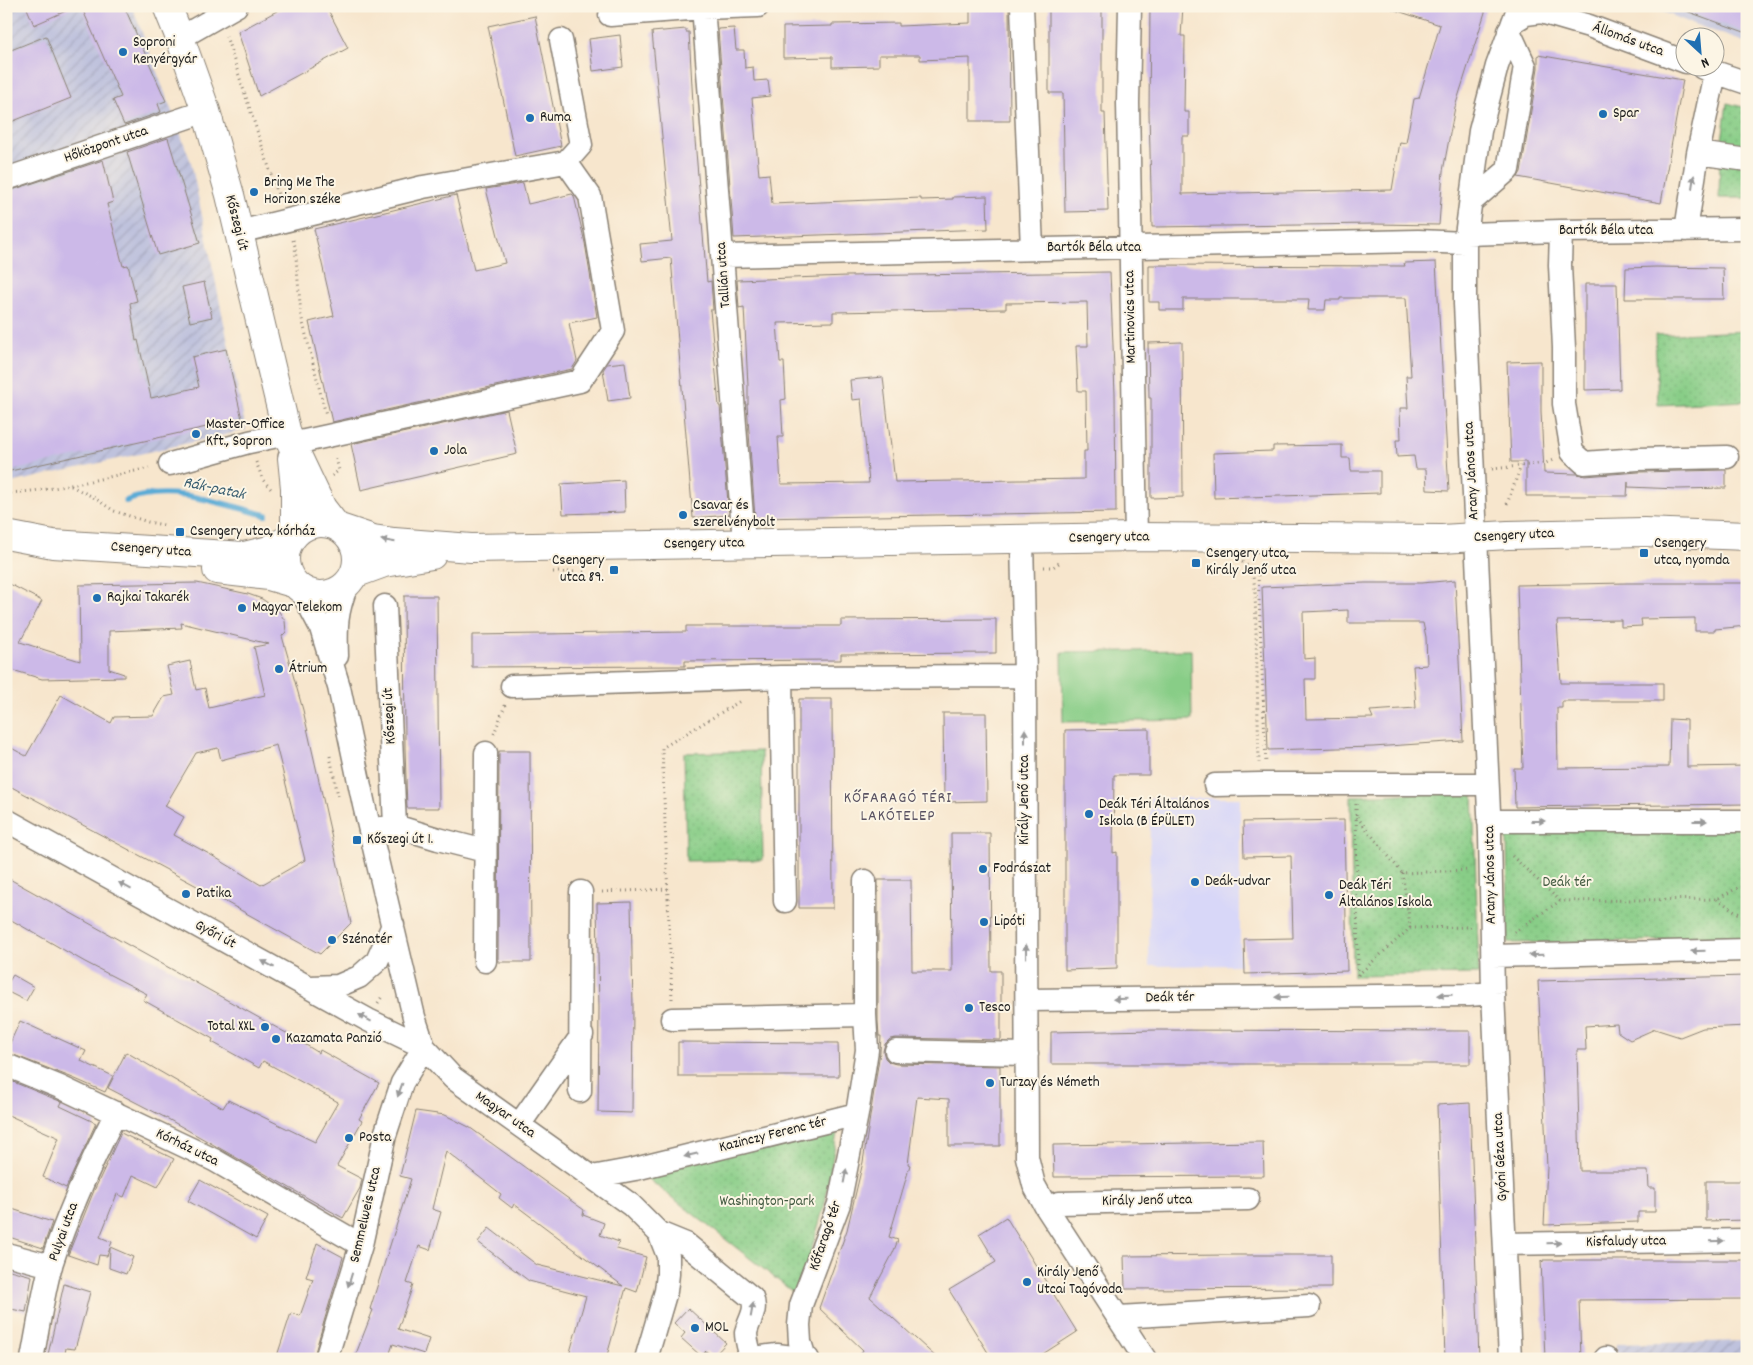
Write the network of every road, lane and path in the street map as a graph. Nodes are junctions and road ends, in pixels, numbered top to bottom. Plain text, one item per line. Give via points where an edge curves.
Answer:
1 (167, 6) edge
2 (236, 6) edge
3 (758, 6) edge
4 (1022, 6) edge
5 (1130, 6) edge
6 (703, 7) edge
7 (610, 15) dead end
8 (1514, 20) edge
9 (180, 38) junction
10 (562, 40) dead end
11 (1676, 58) edge
12 (1726, 76) edge
13 (1707, 78) edge
14 (1747, 83) edge
15 (206, 111) junction
16 (1698, 153) junction
17 (1747, 160) edge
18 (566, 162) junction
19 (6, 179) edge
20 (1472, 201) junction
21 (1747, 229) edge
22 (1686, 230) junction
23 (1561, 231) junction
24 (238, 232) junction
25 (1466, 238) junction
26 (1130, 248) junction
27 (1032, 249) junction
28 (722, 256) junction
29 (289, 439) junction
30 (249, 442) junction
31 (1727, 457) dead end
32 (1546, 463) dead end
33 (170, 464) joint
34 (1521, 466) junction
35 (1492, 469) dead end
36 (71, 486) junction
37 (273, 491) dead end
38 (6, 493) edge
39 (1507, 504) dead end
40 (169, 526) dead end
41 (338, 527) junction
42 (6, 535) edge
43 (294, 536) junction
44 (1747, 536) edge
45 (1136, 537) junction
46 (1475, 537) junction
47 (1022, 539) junction
48 (744, 543) junction
49 (471, 548) junction
50 (6, 554) edge
51 (1248, 566) dead end
52 (1258, 575) dead end
53 (350, 579) junction
54 (297, 586) junction
55 (385, 606) dead end
56 (1025, 676) junction
57 (781, 677) junction
58 (512, 686) joint
59 (338, 687) junction
60 (747, 697) dead end
61 (486, 753) joint
62 (1264, 784) junction
63 (1487, 784) junction
64 (1216, 785) dead end
65 (1356, 799) dead end
66 (1356, 816) junction
67 (6, 820) edge
68 (1747, 821) edge
69 (1489, 822) junction
70 (395, 826) junction
71 (371, 834) junction
72 (485, 850) junction
73 (1511, 855) dead end
74 (1469, 870) dead end
75 (1402, 873) junction
76 (865, 881) dead end
77 (1747, 883) edge
78 (669, 889) junction
79 (581, 892) joint
80 (1717, 899) junction
81 (1357, 900) junction
82 (785, 901) dead end
83 (1560, 901) junction
84 (1408, 908) junction
85 (1747, 919) edge
86 (392, 925) junction
87 (1472, 927) dead end
88 (1410, 928) junction
89 (1514, 932) dead end
90 (1747, 950) edge
91 (1492, 956) junction
92 (484, 961) dead end
93 (310, 987) junction
94 (1494, 994) junction
95 (1027, 1000) junction
96 (865, 1015) junction
97 (672, 1019) joint
98 (582, 1035) junction
99 (424, 1047) junction
100 (896, 1051) dead end
101 (1027, 1054) junction
102 (6, 1066) edge
103 (580, 1091) dead end
104 (116, 1113) junction
105 (857, 1114) junction
106 (519, 1125) junction
107 (592, 1176) junction
108 (1248, 1199) dead end
109 (1046, 1207) junction
110 (658, 1233) junction
111 (1747, 1240) edge
112 (1505, 1244) junction
113 (361, 1245) junction
114 (6, 1254) edge
115 (51, 1266) junction
116 (1309, 1306) dead end
117 (1119, 1317) junction
118 (749, 1358) edge
119 (807, 1358) edge
120 (32, 1359) edge
121 (326, 1359) edge
122 (646, 1359) edge
123 (1145, 1359) edge
124 (1510, 1359) edge

1 - 9 main road, Kőszegi út
2 - 9 street
3 - 6 street
4 - 27 street
5 - 26 street, Martinovics utca
6 - 7 street
6 - 28 street, Tallián utca
8 - 11 street, Állomás utca via 1541,12
8 - 20 street, Arany János utca via 1497,66 1480,131
8 - 20 street via 1524,66 1508,170
9 - 15 main road, Kőszegi út
10 - 18 street via 580,145
12 - 14 street
13 - 16 street
15 - 19 street, Hőközpont utca
15 - 24 main road, Kőszegi út
16 - 17 street
22 -> 16 street
18 - 24 street via 423,187
18 - 29 street via 590,196 613,331 580,381
20 - 25 street, Arany János utca
21 - 22 street, Bartók Béla utca
22 - 23 street, Bartók Béla utca
23 - 25 street, Bartók Béla utca
23 - 31 street via 1564,404 1572,452 1584,463 1638,458
24 - 29 main road, Kőszegi út
25 - 26 street, Bartók Béla utca via 1418,242
25 - 46 street, Arany János utca via 1464,304
26 - 27 street, Bartók Béla utca
26 - 45 street, Martinovics utca
27 - 28 street, Bartók Béla utca
28 - 48 street, Tallián utca
29 - 30 street
29 - 41 main road, Kőszegi út via 322,508
29 - 43 main road, Kőszegi út via 295,488
30 - 33 street
30 - 37 path via 263,480
32 - 34 path
33 - 36 path
34 - 35 path
34 - 39 path
36 - 38 path
36 - 40 path via 114,511
41 - 43 main road via 314,524 304,527
49 -> 41 main road, Csengery utca via 373,539
41 - 53 main road via 348,535 357,553 357,564
42 - 43 main road, Csengery utca via 53,544 244,556 269,550
43 - 54 main road via 286,548 284,560 287,572
44 - 46 main road, Csengery utca via 1644,532
45 - 46 main road, Csengery utca
45 - 47 main road, Csengery utca
46 - 63 street, Arany János utca
47 - 48 main road, Csengery utca
47 - 56 street, Király Jenő utca
48 - 49 main road, Csengery utca
49 - 53 main road, Csengery utca via 384,563
50 - 54 main road, Csengery utca via 74,562 243,572 269,576
51 - 62 path via 1255,588
52 - 62 path
53 - 54 main road via 337,592 325,596 313,595
53 - 59 street via 339,604
54 - 59 street via 321,628
55 - 70 street, Kőszegi út
56 - 57 street
95 -> 56 street, Király Jenő utca
57 - 58 street
57 - 82 street
58 - 61 path
59 - 71 street
60 - 78 path via 662,748
61 - 72 street
62 - 63 street
62 - 64 street
63 - 69 street, Arany János utca
65 - 66 path
66 - 75 path
66 - 81 path
93 -> 67 street, Győri út
69 -> 68 street
69 - 91 street, Arany János utca
70 - 71 street via 383,827
70 - 72 street
71 - 86 street
72 - 92 street
73 - 83 path
74 - 75 path
75 - 84 path
76 - 96 street
77 - 80 path
78 - 79 path
78 - 97 path
79 - 98 street
80 - 83 path
80 - 85 path
81 - 84 path
81 - 88 path via 1358,976
83 - 89 path
84 - 88 path
86 - 93 street via 377,961 358,976 338,986
86 - 99 street
87 - 88 path
90 -> 91 street
91 - 94 street, Gyóni Géza utca
99 -> 93 street, Győri út
94 -> 95 street, Deák tér
94 - 112 street, Gyóni Géza utca
95 - 101 street, Király Jenő utca
96 - 97 street
96 - 105 street via 868,1050
98 - 103 street
98 - 106 street
99 - 106 street, Magyar utca via 453,1078
99 -> 113 street, Semmelweis utca via 402,1083 385,1135
100 - 101 street
101 - 109 street, Király Jenő utca via 1027,1157 1034,1185
102 - 104 street, Kórház utca
104 - 113 street, Kórház utca via 214,1160
104 - 115 street, Pulyai utca via 72,1206
105 -> 107 street, Kazinczy Ferenc tér via 635,1169
119 -> 105 street, Kőfaragó tér via 800,1342 801,1305 839,1204
106 - 107 street, Magyar utca
107 - 110 street via 631,1206
108 - 109 street, Király Jenő utca via 1060,1203
109 - 117 street, Király Jenő utca
118 -> 110 street via 746,1331 754,1310 752,1298 686,1244
110 - 122 street via 668,1256 668,1274 666,1292
112 -> 111 street, Kisfaludy utca
112 - 124 street, Gyóni Géza utca
113 -> 121 street, Semmelweis utca
114 - 115 street
115 - 120 street, Pulyai utca
116 - 117 street
117 - 123 street, Király Jenő utca
118 - 119 street via 777,1355

